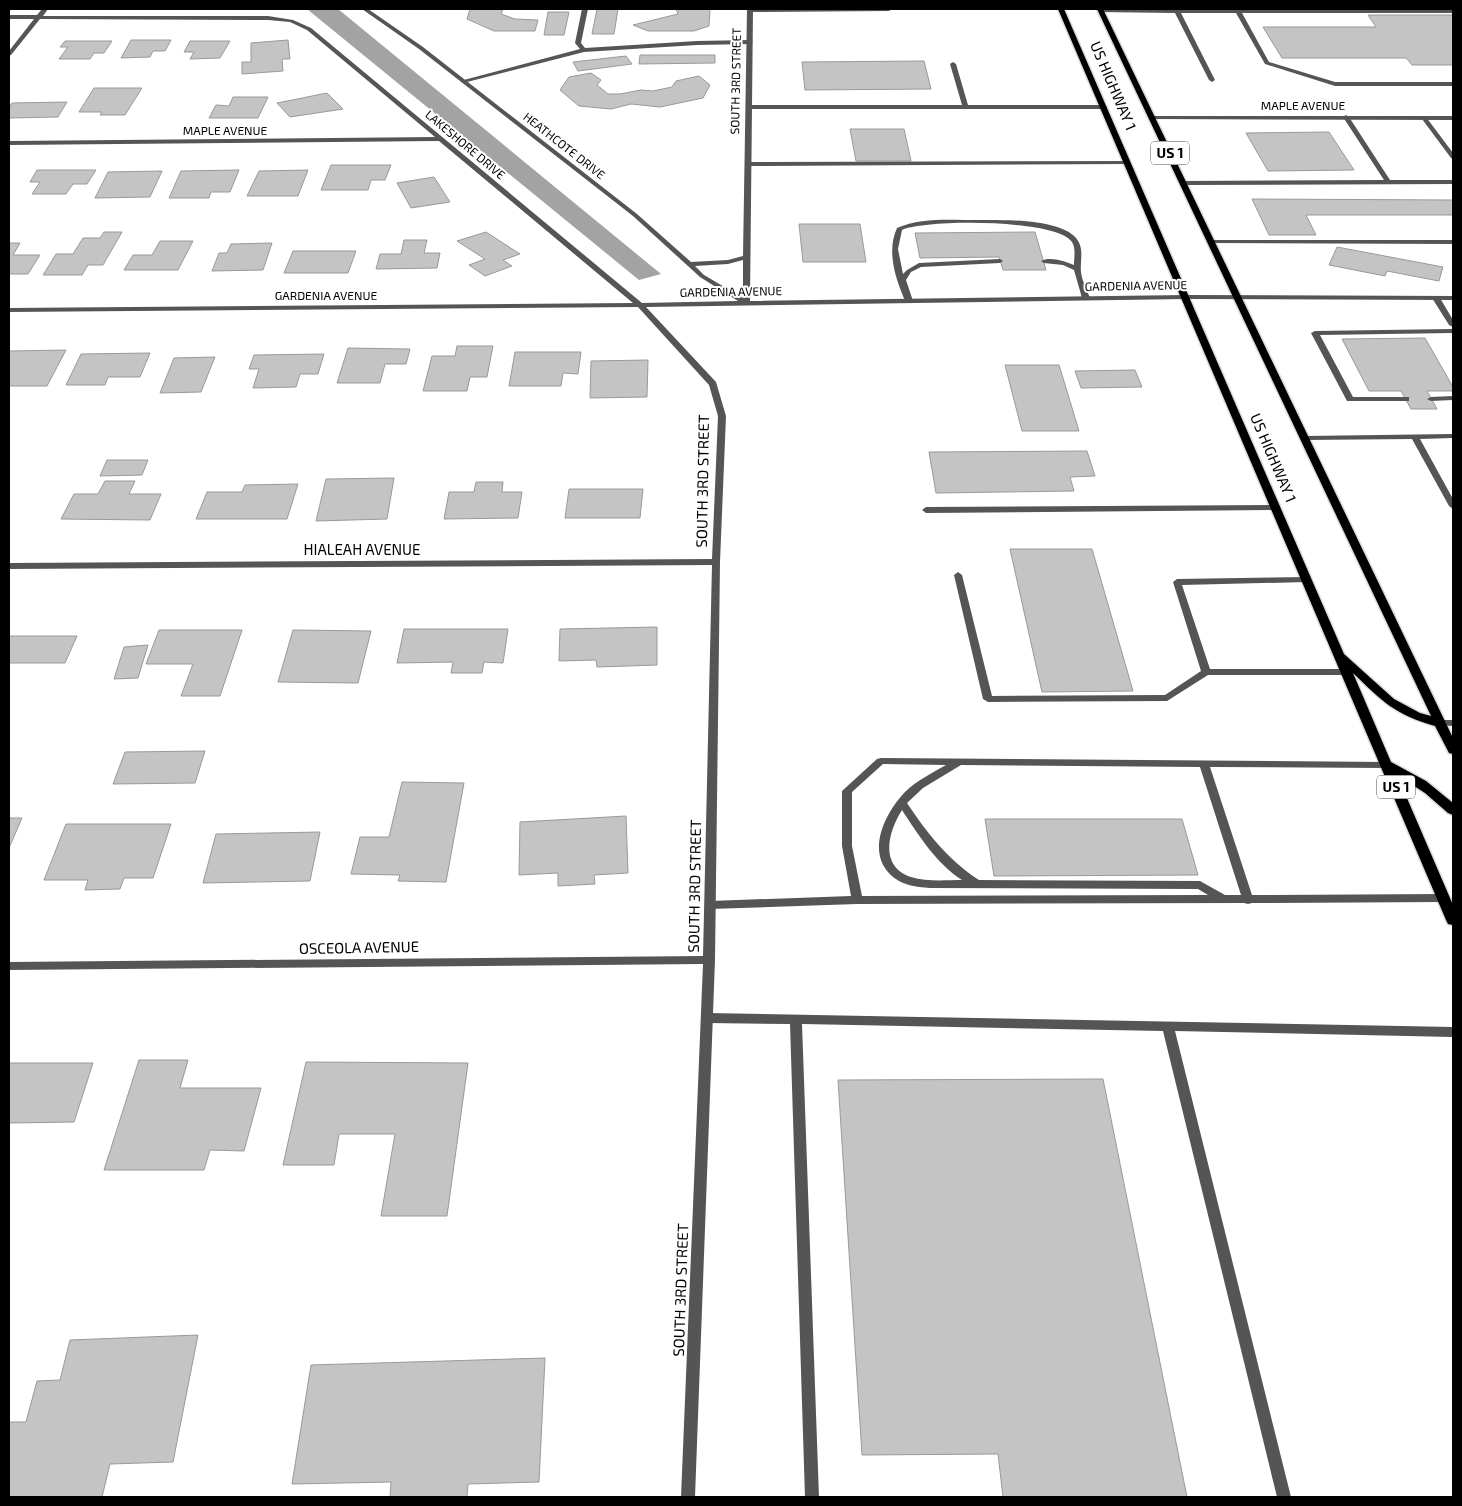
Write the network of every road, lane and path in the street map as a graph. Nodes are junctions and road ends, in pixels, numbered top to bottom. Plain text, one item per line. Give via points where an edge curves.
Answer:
1 (45, 9) edge
2 (365, 9) edge
3 (585, 9) edge
4 (750, 9) edge
5 (813, 9) edge
6 (889, 9) edge
7 (1061, 9) edge
8 (1101, 10) edge
9 (1177, 11) junction
10 (1238, 11) junction
11 (1453, 11) edge
12 (9, 17) edge
13 (39, 17) junction
14 (750, 42) junction
15 (584, 50) junction
16 (9, 54) edge
17 (954, 64) dead end
18 (1212, 80) dead end
19 (463, 81) junction
20 (1453, 84) edge
21 (749, 107) junction
22 (966, 107) junction
23 (1104, 107) junction
24 (1153, 118) junction
25 (1346, 118) junction
26 (1424, 118) junction
27 (1453, 118) edge
28 (441, 139) junction
29 (9, 143) edge
30 (1453, 157) edge
31 (1128, 162) junction
32 (748, 164) junction
33 (1388, 182) junction
34 (1453, 182) edge
35 (1184, 183) junction
36 (1211, 242) junction
37 (1453, 242) edge
38 (747, 257) junction
39 (1000, 261) dead end
40 (1044, 261) dead end
41 (689, 264) junction
42 (1077, 269) junction
43 (903, 279) junction
44 (1186, 297) junction
45 (1238, 297) junction
46 (1086, 298) junction
47 (1436, 298) junction
48 (1453, 298) edge
49 (909, 301) junction
50 (746, 304) junction
51 (640, 305) junction
52 (9, 310) edge
53 (1453, 325) edge
54 (1453, 331) edge
55 (1453, 398) edge
56 (1406, 399) dead end
57 (1431, 399) dead end
58 (1414, 436) junction
59 (1453, 436) edge
60 (1305, 438) junction
61 (1453, 506) edge
62 (1277, 508) junction
63 (926, 510) dead end
64 (716, 562) junction
65 (9, 566) edge
66 (958, 575) dead end
67 (1307, 580) junction
68 (1339, 653) junction
69 (1206, 672) junction
70 (1347, 672) junction
71 (1440, 723) junction
72 (1453, 723) edge
73 (1453, 750) edge
74 (958, 762) junction
75 (1204, 764) junction
76 (1386, 765) junction
77 (903, 804) junction
78 (1453, 810) edge
79 (976, 884) junction
80 (1444, 898) junction
81 (1224, 899) junction
82 (857, 900) junction
83 (1248, 900) junction
84 (710, 905) junction
85 (1453, 920) edge
86 (709, 960) junction
87 (9, 966) edge
88 (707, 1018) junction
89 (796, 1020) junction
90 (1168, 1027) junction
91 (1453, 1032) edge
92 (688, 1497) edge
93 (812, 1497) edge
94 (1284, 1497) edge

1 - 13 street
2 - 19 street, HEATHCOTE DRIVE
3 - 15 street via 578,43
4 - 5 street
4 - 14 street, SOUTH 3RD STREET
5 - 6 street
7 - 23 main road, US HIGHWAY 1 / US 1
8 - 9 street
8 - 24 main road, US HIGHWAY 1 / US 1
9 - 10 street
9 - 18 street
10 - 11 street
10 - 20 street via 1267,63 1335,84
12 - 13 street, LAKESHORE DRIVE
13 - 16 street
13 - 28 street, LAKESHORE DRIVE via 268,18 291,21 309,29
14 - 15 street
14 - 21 street, SOUTH 3RD STREET
15 - 19 street
17 - 22 street
19 - 41 street, HEATHCOTE DRIVE via 635,215
21 - 22 street
21 - 32 street, SOUTH 3RD STREET
22 - 23 street
23 - 31 main road, US HIGHWAY 1 / US 1
24 - 25 street, MAPLE AVENUE
24 - 35 main road, US HIGHWAY 1 / US 1
25 - 26 street, MAPLE AVENUE
25 - 33 street
26 - 27 street, MAPLE AVENUE
26 - 30 street
28 - 29 street, MAPLE AVENUE
28 - 51 street, LAKESHORE DRIVE
31 - 32 street
31 - 44 main road, US HIGHWAY 1 / US 1
32 - 38 street, SOUTH 3RD STREET
33 - 34 street
33 - 35 street
35 - 36 main road, US HIGHWAY 1 / US 1
36 - 37 street
36 - 45 main road, US HIGHWAY 1 / US 1
38 - 41 street via 721,263
38 - 50 street, SOUTH 3RD STREET
39 - 43 street via 919,265
40 - 42 street via 1064,263
41 - 50 street, HEATHCOTE DRIVE
42 - 43 street via 1079,258 1075,240 1055,227 1023,223 923,223 899,229 894,257
42 - 46 street
43 - 49 street
44 - 45 street, GARDENIA AVENUE
44 - 46 street, GARDENIA AVENUE
44 - 62 main road, US HIGHWAY 1 / US 1
45 - 47 street, GARDENIA AVENUE
45 - 60 main road, US HIGHWAY 1 / US 1
46 - 49 street, GARDENIA AVENUE
47 - 48 street, GARDENIA AVENUE
47 - 53 street
49 - 50 street, GARDENIA AVENUE
50 - 51 street, GARDENIA AVENUE
51 - 52 street, GARDENIA AVENUE
51 - 64 street, SOUTH 3RD STREET via 713,384 722,416
54 - 56 street via 1315,333 1350,399
55 - 57 street
58 - 59 street
58 - 60 street
58 - 61 street
60 - 71 main road, US HIGHWAY 1 / US 1
62 - 63 street
62 - 67 main road, US HIGHWAY 1 / US 1
64 - 65 street, HIALEAH AVENUE
64 - 84 street, SOUTH 3RD STREET
66 - 69 street via 988,699 1167,698
67 - 68 main road, US HIGHWAY 1 / US 1
67 - 69 street via 1177,582
68 - 70 main road, US HIGHWAY 1 / US 1
68 - 71 main road via 1390,702 1416,716
69 - 70 street
70 - 76 main road, US HIGHWAY 1 / US 1
71 - 72 street
71 - 73 main road, US HIGHWAY 1 / US 1
74 - 75 street
74 - 77 street via 910,794
74 - 82 street via 880,761 847,791 847,846
75 - 76 street
75 - 83 street
76 - 78 main road via 1435,791
76 - 80 main road, US HIGHWAY 1 / US 1
77 - 79 street via 929,843 959,874
77 - 79 street via 883,838 884,858 891,870 904,879 929,884
79 - 81 street via 1200,885
80 - 83 street
80 - 85 main road, US HIGHWAY 1 / US 1
81 - 82 street
81 - 83 street
82 - 84 street
84 - 86 street, SOUTH 3RD STREET
86 - 87 street, OSCEOLA AVENUE
86 - 88 street, SOUTH 3RD STREET
88 - 89 street
88 - 92 street, SOUTH 3RD STREET
89 - 90 street
89 - 93 street
90 - 91 street
90 - 94 street

